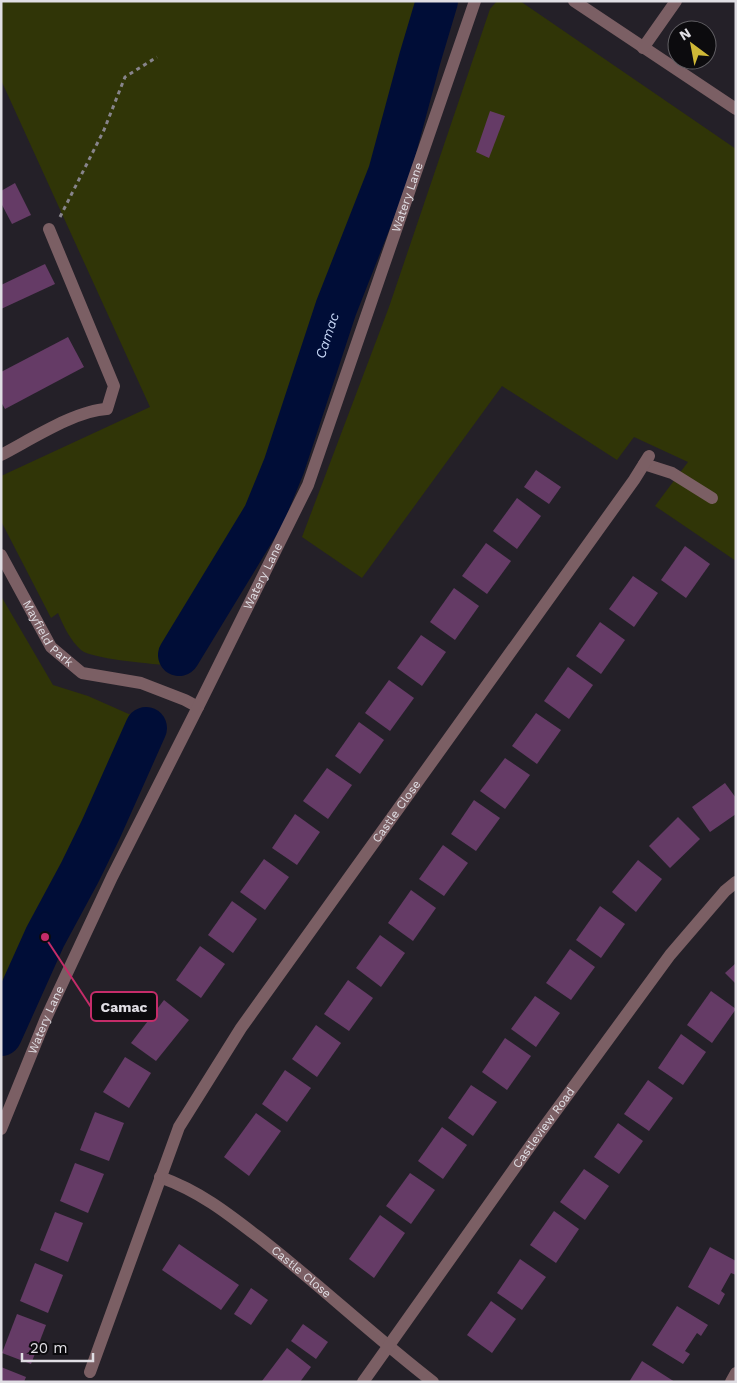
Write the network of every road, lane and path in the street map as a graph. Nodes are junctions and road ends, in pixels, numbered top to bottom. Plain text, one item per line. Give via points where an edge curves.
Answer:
1 (475, 1) edge
2 (574, 1) edge
3 (676, 1) edge
4 (643, 48) junction
5 (156, 57) dead end
6 (736, 109) edge
7 (49, 229) joint
8 (1, 454) edge
9 (712, 498) dead end
10 (1, 556) edge
11 (198, 707) junction
12 (736, 882) edge
13 (1, 1130) edge
14 (160, 1177) junction
15 (389, 1346) junction
16 (90, 1372) dead end
17 (736, 1373) edge
18 (363, 1382) edge
19 (433, 1382) edge
20 (731, 1382) edge

1 - 11 street, Watery Lane via 308,485
2 - 4 street
3 - 4 street
4 - 6 street
5 - 7 path via 126,77 63,214
7 - 8 street via 114,386 107,409 80,414
9 - 14 street, Castle Close via 646,460 241,1028 178,1127
10 - 11 street, Mayfield Park via 51,647 82,673 141,684
11 - 13 street, Watery Lane via 54,1000
12 - 15 street, Castleview Road via 725,890 670,955
14 - 15 street, Castle Close via 176,1182 217,1205
14 - 16 street, Castle Close
15 - 18 street, Castleview Road
15 - 19 street, Castle Close
17 - 20 street

